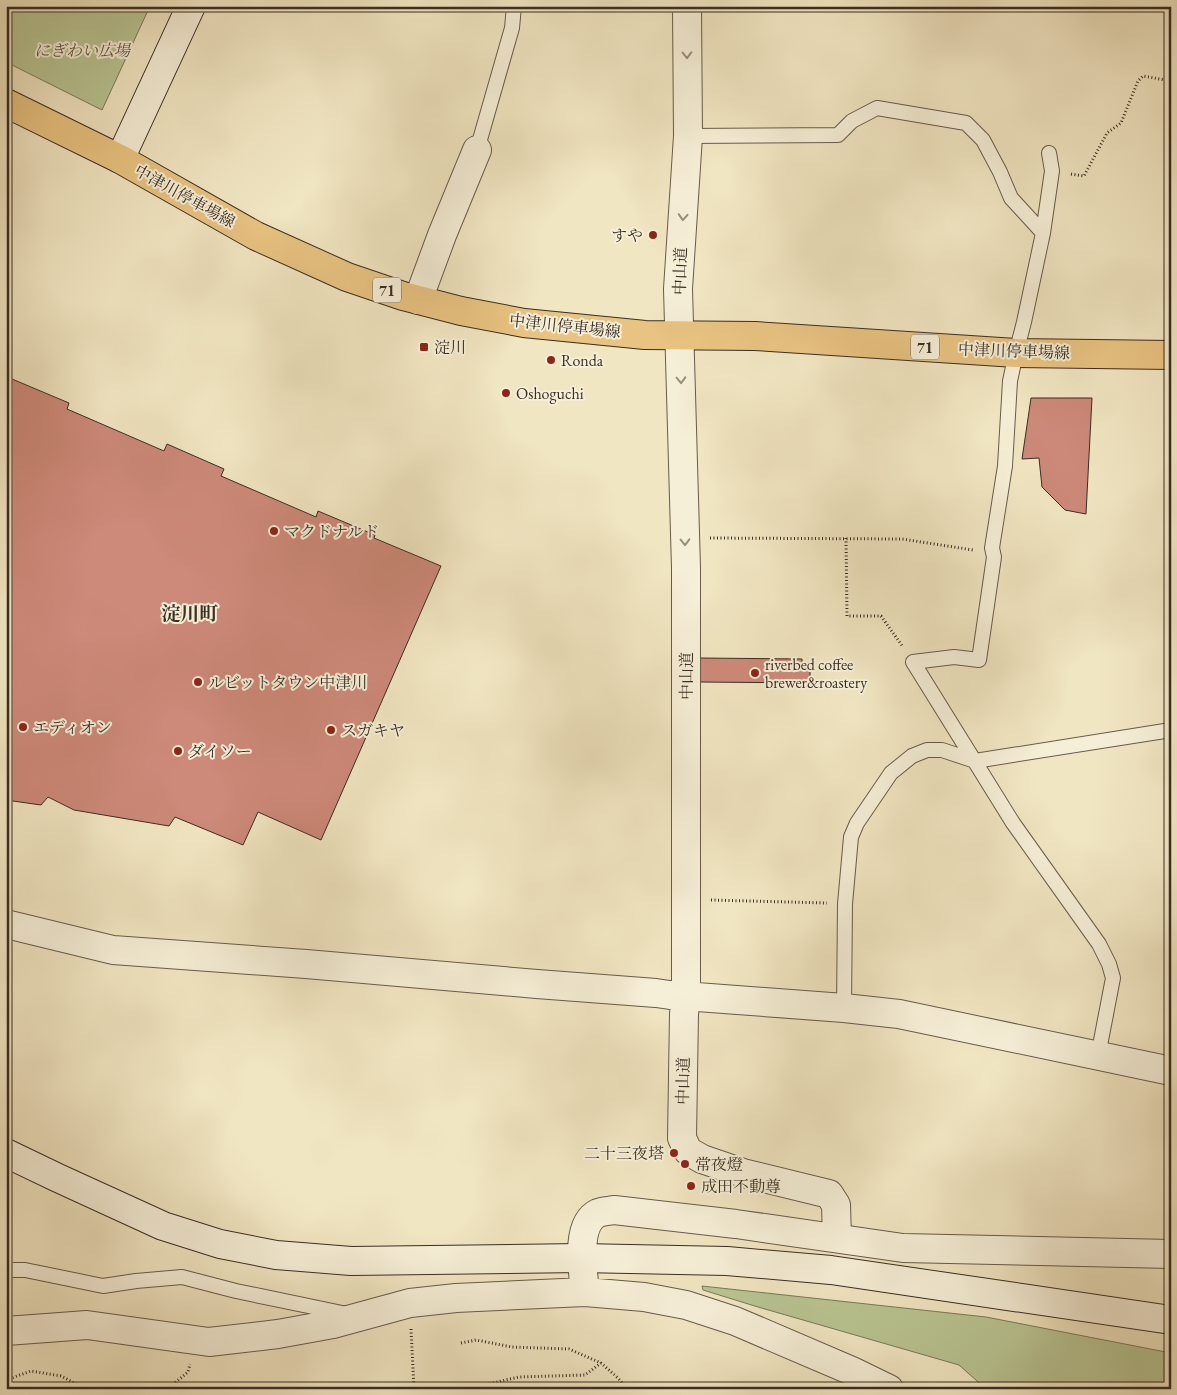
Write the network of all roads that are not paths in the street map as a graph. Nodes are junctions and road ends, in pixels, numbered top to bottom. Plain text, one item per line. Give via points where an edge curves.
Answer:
1 (191, 6) edge
2 (514, 6) edge
3 (687, 6) edge
4 (6, 103) edge
5 (688, 136) junction
6 (476, 150) joint
7 (1048, 154) dead end
8 (120, 160) junction
9 (1043, 233) junction
10 (418, 300) junction
11 (680, 335) junction
12 (1016, 353) junction
13 (1171, 355) edge
14 (1171, 730) edge
15 (975, 761) junction
16 (6, 924) edge
17 (686, 996) junction
18 (844, 1008) junction
19 (1098, 1056) junction
20 (1171, 1071) edge
21 (6, 1153) edge
22 (837, 1238) junction
23 (1171, 1254) edge
24 (581, 1258) junction
25 (6, 1270) edge
26 (585, 1292) junction
27 (360, 1317) junction
28 (1171, 1320) edge
29 (6, 1331) edge
30 (889, 1389) edge

1 - 8 street
2 - 6 lane via 512,28
3 -> 5 street, 中山道
4 - 8 main road, 中津川停車場線 / 71
5 - 9 lane via 838,135 852,121 877,108 966,123 983,140 1011,198
5 -> 11 street, 中山道 via 678,289
6 - 10 street
7 - 9 lane via 1052,171
8 - 10 main road, 中津川停車場線 / 71 via 256,236 347,277
9 - 12 lane
10 - 11 main road, 中津川停車場線 / 71 via 524,323
11 - 12 main road, 中津川停車場線 / 71 via 755,336
11 -> 17 street, 中山道 via 685,538
12 - 13 main road, 中津川停車場線 / 71
12 - 15 lane via 1010,380 1005,466 979,660 954,657 913,662
14 - 15 lane
15 - 18 lane via 942,750 927,750 912,756 891,773 857,823 851,837 845,904
15 - 19 lane via 1012,823 1099,944 1109,964 1113,978
16 - 17 street via 113,950
17 - 18 street
17 - 22 street, 中山道 via 682,1138 688,1150 702,1159 743,1173 829,1194 836,1205
18 - 19 street via 899,1014
19 - 20 street
21 - 24 street via 163,1226 220,1244 276,1256 351,1261
22 - 23 street via 902,1248
22 - 24 street via 614,1210 599,1212 590,1220
24 - 26 street
24 - 28 street via 727,1261 831,1270
25 - 27 lane via 25,1270 104,1286 182,1277 236,1292
26 - 27 street via 410,1303
26 - 30 street via 644,1297 686,1305 735,1321
27 - 29 street via 278,1334 209,1342 87,1325

